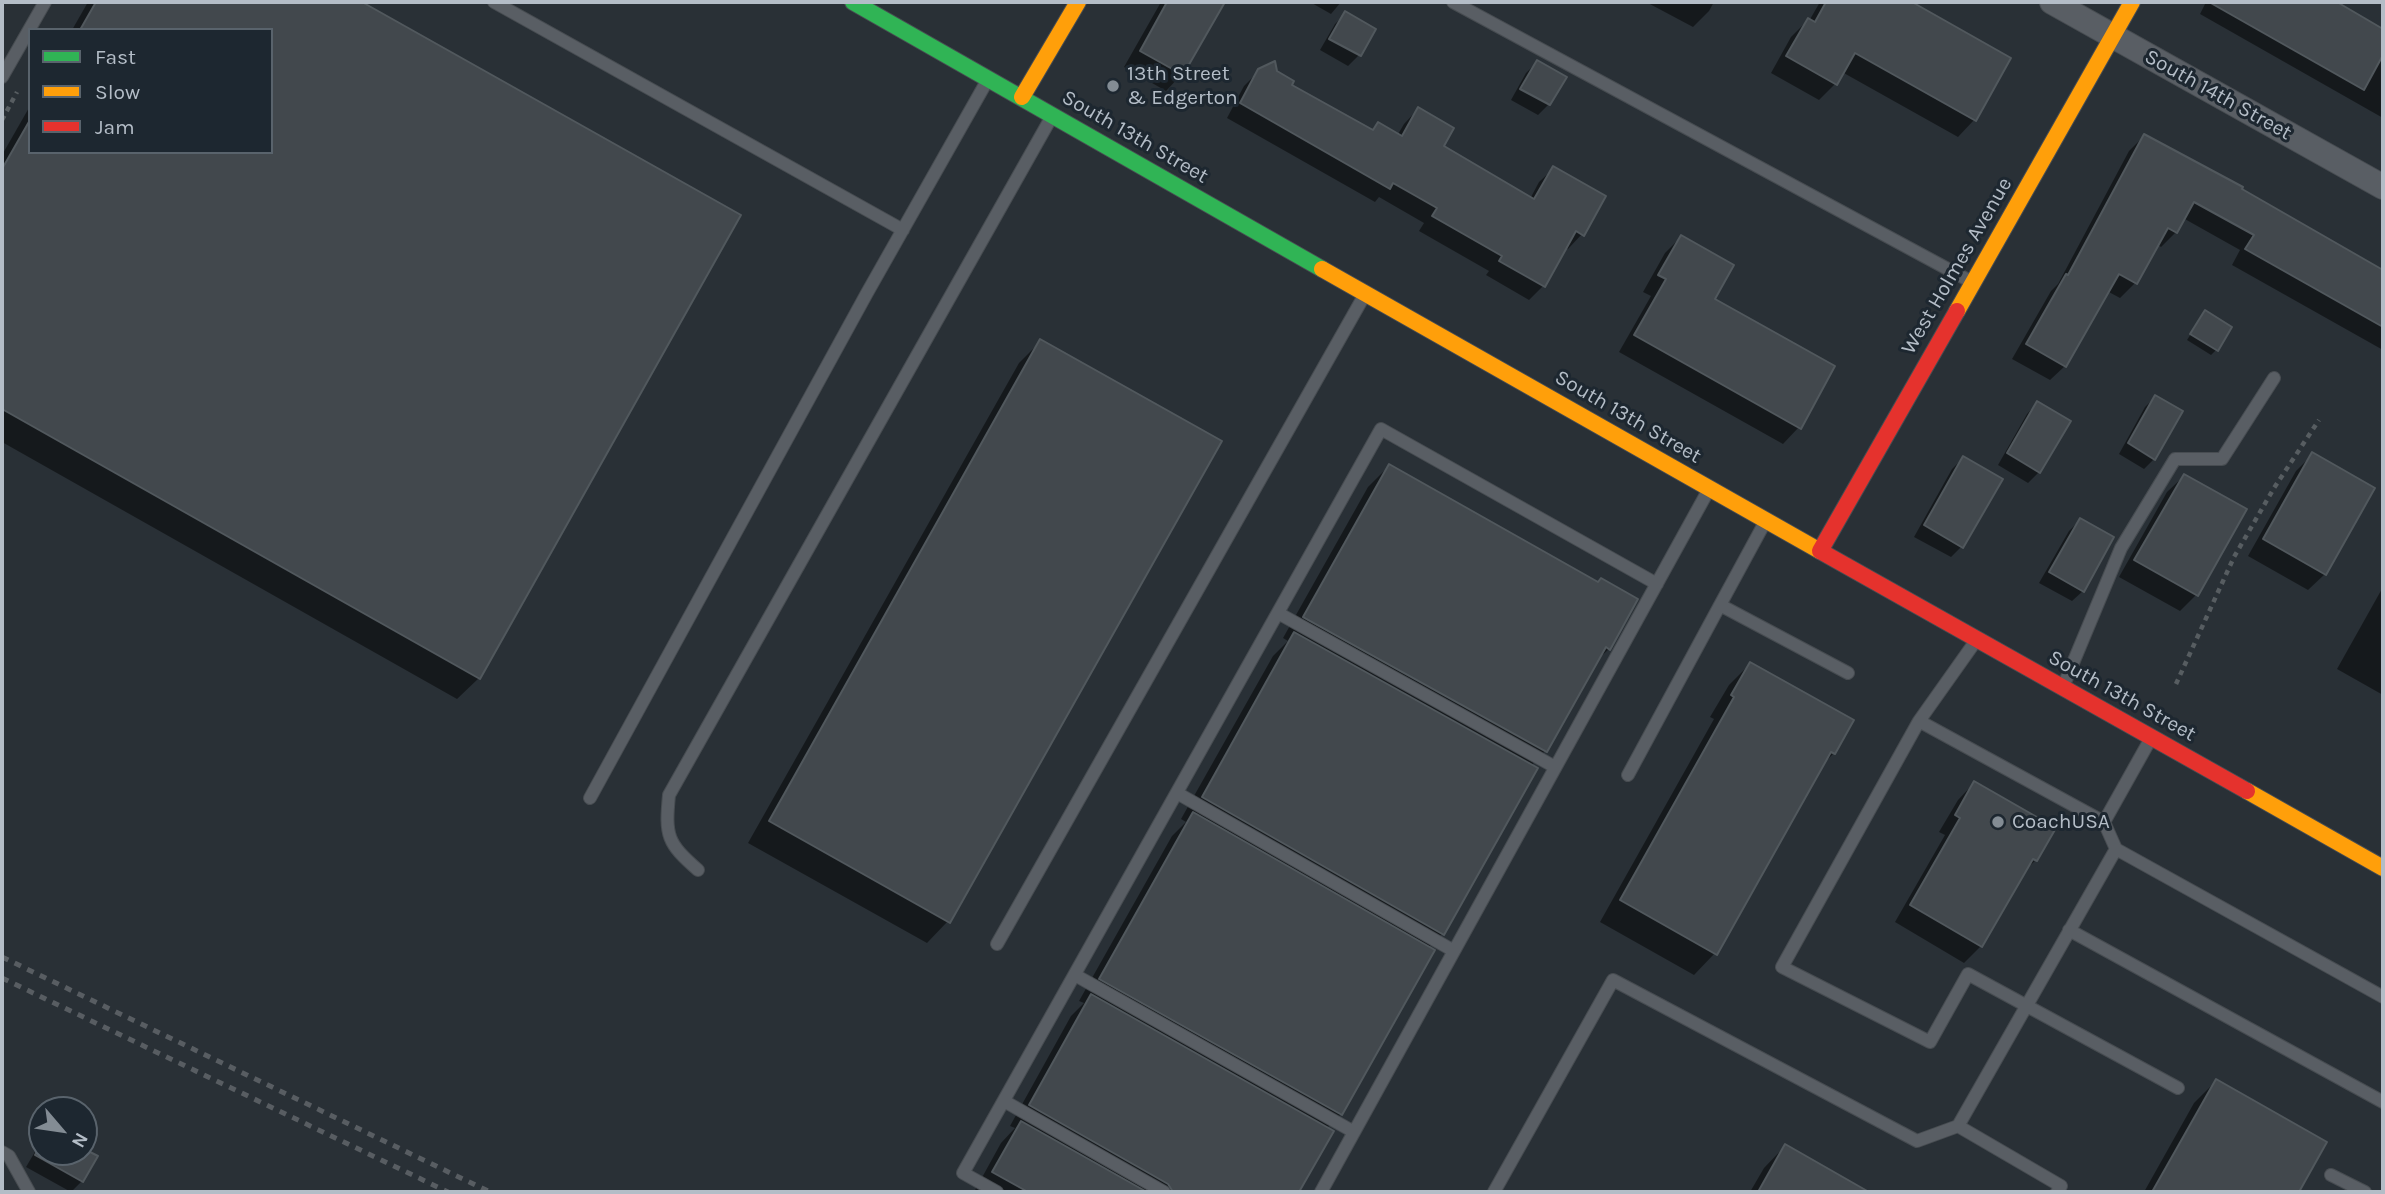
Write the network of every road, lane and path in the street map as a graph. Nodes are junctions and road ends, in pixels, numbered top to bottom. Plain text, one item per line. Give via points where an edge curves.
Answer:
1 (45, 2) edge
2 (494, 2) edge
3 (853, 2) edge
4 (1078, 2) edge
5 (1453, 2) edge
6 (2052, 2) edge
7 (2132, 2) edge
8 (30, 28) edge
9 (28, 32) edge
10 (2113, 36) junction
11 (2, 77) edge
12 (989, 78) junction
13 (1022, 97) junction
14 (1053, 114) junction
15 (2383, 187) edge
16 (903, 230) junction
17 (1972, 282) junction
18 (1366, 292) junction
19 (2274, 379) dead end
20 (2319, 420) dead end
21 (1710, 488) junction
22 (1766, 521) junction
23 (1821, 551) junction
24 (1657, 584) junction
25 (1720, 605) junction
26 (1278, 613) junction
27 (1977, 640) junction
28 (1848, 673) dead end
29 (2176, 684) dead end
30 (2063, 687) junction
31 (1919, 721) junction
32 (2151, 737) junction
33 (1555, 767) junction
34 (1628, 775) dead end
35 (1177, 793) junction
36 (590, 798) dead end
37 (2104, 822) junction
38 (2116, 849) junction
39 (2383, 868) edge
40 (698, 870) dead end
41 (2069, 930) junction
42 (997, 944) dead end
43 (1454, 951) junction
44 (1075, 975) junction
45 (2383, 997) edge
46 (2026, 1006) junction
47 (2178, 1088) dead end
48 (1004, 1101) junction
49 (2383, 1102) edge
50 (1958, 1126) junction
51 (1354, 1132) junction
52 (2, 1152) edge
53 (2331, 1175) dead end
54 (29, 1192) edge
55 (997, 1192) edge
56 (1164, 1192) edge
57 (1321, 1192) edge
58 (1494, 1192) edge
59 (2057, 1192) edge
60 (2365, 1192) edge

1 - 8 lane
2 - 16 lane
3 - 12 street, South 13th Street
4 - 13 street
5 - 17 lane
6 - 10 street, South 14th Street
7 - 10 street, West Holmes Avenue
9 - 11 lane
10 - 15 street, South 14th Street
10 - 17 street, West Holmes Avenue
12 - 13 street, South 13th Street
12 - 16 lane
13 - 14 street, South 13th Street
14 - 18 street, South 13th Street
14 - 40 lane via 669,795 666,826 677,852
16 - 36 lane
17 - 23 street, West Holmes Avenue
18 - 21 street, South 13th Street
18 - 42 lane
19 - 30 lane via 2222,459 2175,459 2121,548
20 - 29 path via 2234,557
21 - 22 street, South 13th Street
21 - 24 lane
22 - 23 street, South 13th Street
22 - 25 lane
23 - 27 street, South 13th Street
24 - 26 lane via 1381,429
24 - 33 lane
25 - 28 lane
25 - 34 lane
26 - 33 lane
26 - 35 lane
27 - 30 street, South 13th Street
27 - 31 lane
30 - 32 street, South 13th Street
31 - 37 lane
31 - 46 lane via 1783,967 1930,1042 1968,974
32 - 37 lane
32 - 39 street, South 13th Street
33 - 43 lane
35 - 43 lane
35 - 44 lane
37 - 38 lane
38 - 41 lane
38 - 45 lane
41 - 46 lane
41 - 49 lane
43 - 51 lane
44 - 48 lane
44 - 51 lane
46 - 47 lane
46 - 50 lane
48 - 55 lane via 963,1173
48 - 56 lane
50 - 58 lane via 1917,1142 1613,980
50 - 59 lane via 2060,1186
51 - 57 lane
52 - 54 lane via 9,1156
53 - 60 lane

